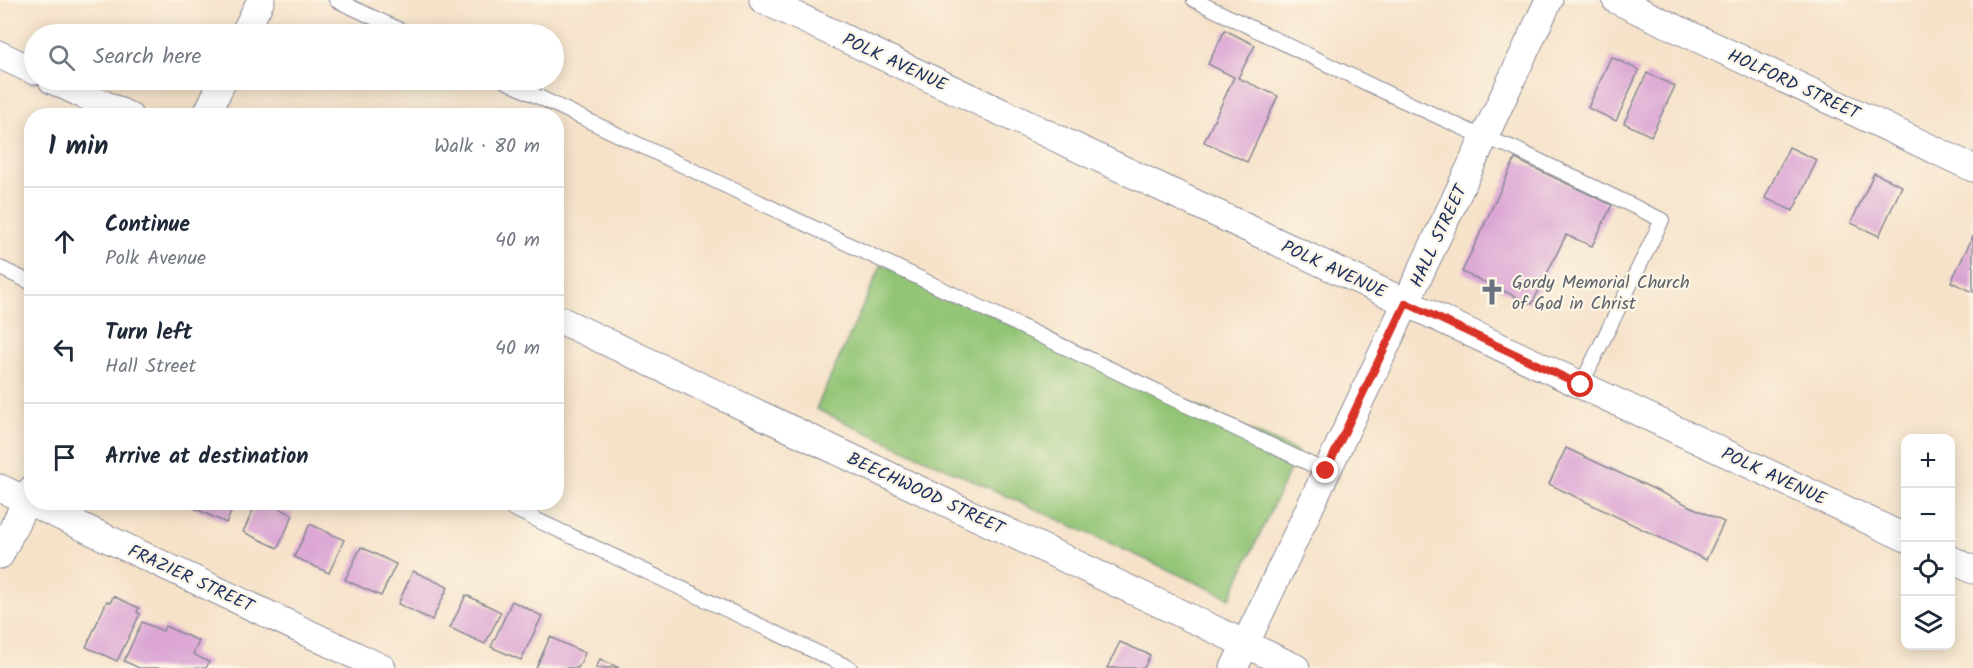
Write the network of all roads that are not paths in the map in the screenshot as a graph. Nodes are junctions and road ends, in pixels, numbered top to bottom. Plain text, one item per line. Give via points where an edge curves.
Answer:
1 (261, 0) edge
2 (336, 0) edge
3 (763, 0) edge
4 (1194, 0) edge
5 (1549, 0) edge
6 (1616, 0) edge
7 (249, 24) edge
8 (387, 24) edge
9 (0, 55) edge
10 (24, 66) edge
11 (73, 90) edge
12 (218, 90) edge
13 (524, 90) edge
14 (112, 108) edge
15 (210, 108) edge
16 (562, 108) edge
17 (564, 109) edge
18 (1485, 138) junction
19 (1973, 168) edge
20 (0, 268) edge
21 (24, 279) edge
22 (1406, 303) junction
23 (564, 322) edge
24 (1581, 385) junction
25 (1326, 471) junction
26 (0, 488) edge
27 (24, 494) edge
28 (24, 505) edge
29 (60, 510) edge
30 (516, 510) edge
31 (1901, 536) edge
32 (0, 555) edge
33 (1955, 561) edge
34 (1973, 570) edge
35 (1245, 644) junction
36 (382, 668) edge
37 (850, 668) edge
38 (1234, 668) edge
39 (1296, 668) edge

1 - 7 street
2 - 8 lane
3 - 22 street, POLK AVENUE
4 - 18 lane
5 - 18 street, HALL STREET
6 - 19 street, HOLFORD STREET
9 - 10 street
11 - 14 street
12 - 15 street
13 - 16 lane
17 - 25 lane
18 - 22 street, HALL STREET
18 - 24 lane via 1662,220
20 - 21 lane
22 - 24 street, POLK AVENUE
22 - 25 street, HALL STREET
23 - 35 street, BEECHWOOD STREET
24 - 31 street, POLK AVENUE
25 - 35 street, HALL STREET
26 - 27 street, FRAZIER STREET
28 - 32 street
29 - 36 street, FRAZIER STREET
30 - 37 lane
33 - 34 street
35 - 38 street, HALL STREET
35 - 39 street, BEECHWOOD STREET

